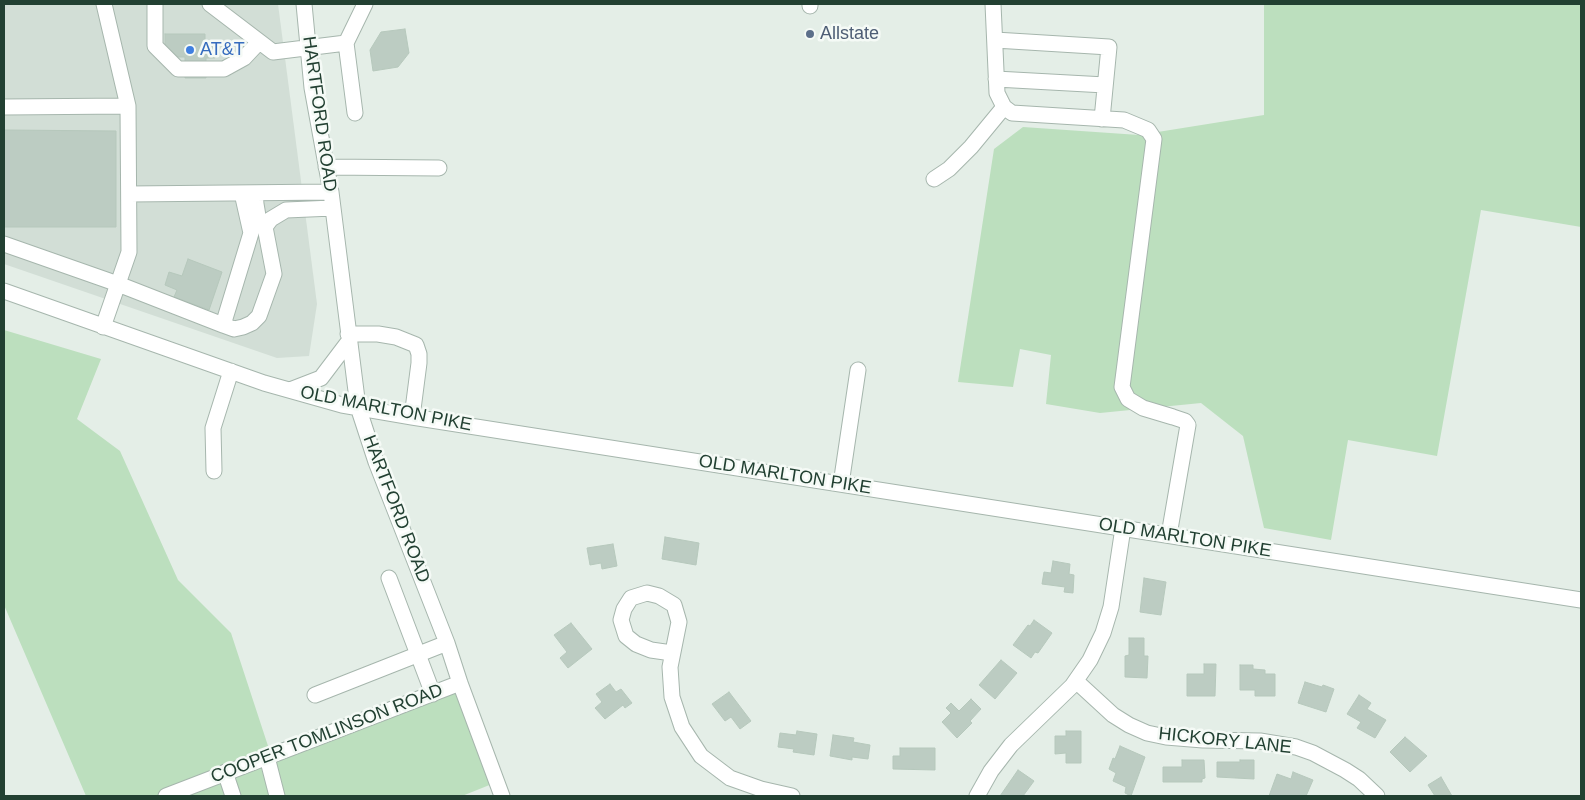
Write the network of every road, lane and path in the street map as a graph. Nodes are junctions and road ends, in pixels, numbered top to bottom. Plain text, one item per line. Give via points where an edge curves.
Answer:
1 (104, 4) edge
2 (155, 4) edge
3 (210, 4) edge
4 (304, 4) edge
5 (366, 4) edge
6 (993, 4) edge
7 (995, 40) junction
8 (259, 42) junction
9 (346, 43) junction
10 (309, 48) junction
11 (996, 79) junction
12 (1105, 86) junction
13 (128, 106) junction
14 (4, 107) edge
15 (1004, 107) junction
16 (355, 113) dead end
17 (1102, 119) junction
18 (326, 167) junction
19 (439, 168) dead end
20 (934, 180) dead end
21 (331, 192) junction
22 (249, 193) junction
23 (129, 194) junction
24 (333, 208) junction
25 (261, 234) junction
26 (4, 244) edge
27 (118, 284) junction
28 (4, 291) edge
29 (223, 325) junction
30 (103, 327) junction
31 (349, 337) junction
32 (858, 370) dead end
33 (231, 371) junction
34 (290, 390) junction
35 (358, 407) junction
36 (412, 417) junction
37 (214, 470) dead end
38 (841, 484) junction
39 (1123, 528) junction
40 (1169, 536) junction
41 (389, 578) dead end
42 (1581, 600) edge
43 (447, 642) junction
44 (672, 653) dead end
45 (418, 654) junction
46 (1076, 682) junction
47 (460, 683) junction
48 (433, 694) junction
49 (315, 695) dead end
50 (267, 757) junction
51 (225, 772) junction
52 (166, 796) edge
53 (233, 796) edge
54 (277, 796) edge
55 (502, 796) edge
56 (792, 796) edge
57 (977, 796) edge
58 (1377, 796) edge

1 - 13 street
2 - 8 street via 155,46 178,69 224,69 244,58
3 - 8 street
4 - 10 street, HARTFORD ROAD
5 - 9 street
6 - 7 street
7 - 11 street
7 - 12 street via 1109,47
8 - 10 street via 273,52
9 - 10 street
9 - 16 street
10 - 18 street, HARTFORD ROAD via 312,88
11 - 12 street
11 - 15 street via 997,93
12 - 17 street
13 - 14 street
13 - 23 street
15 - 17 street via 1012,113
15 - 20 street via 971,147
17 - 40 street via 1124,120 1148,130 1154,139 1122,387 1128,399 1143,408 1185,421 1188,425
18 - 19 street
18 - 21 street, HARTFORD ROAD
21 - 22 street
21 - 24 street, HARTFORD ROAD
22 - 23 street
22 - 25 street
23 - 27 street via 129,252
24 - 25 street via 286,210 271,219
24 - 31 street, HARTFORD ROAD
25 - 29 street
25 - 29 street via 274,274 259,316 243,328
26 - 27 street
27 - 29 street
27 - 30 street
28 - 30 street, OLD MARLTON PIKE
30 - 33 street, OLD MARLTON PIKE
31 - 34 street via 320,378
31 - 35 street, HARTFORD ROAD
31 - 36 street via 378,334 416,345 419,363
32 - 38 street
33 - 34 street, OLD MARLTON PIKE
33 - 37 street via 213,428
34 - 35 street, OLD MARLTON PIKE
35 - 36 street, OLD MARLTON PIKE
35 - 43 street, HARTFORD ROAD via 376,462
36 - 38 street, OLD MARLTON PIKE
38 - 39 street, OLD MARLTON PIKE
39 - 40 street, OLD MARLTON PIKE
39 - 46 street via 1107,619 1090,660
40 - 42 street, OLD MARLTON PIKE
41 - 45 street
43 - 45 street
43 - 47 street, HARTFORD ROAD
44 - 56 street via 672,697 682,727 701,756 730,778
45 - 48 street
45 - 49 street
46 - 57 street via 1011,745
46 - 58 street, HICKORY LANE via 1128,725 1166,737 1260,741 1296,747 1345,770
47 - 48 street, COOPER TOMLINSON ROAD
47 - 55 street, HARTFORD ROAD
48 - 50 street, COOPER TOMLINSON ROAD
50 - 51 street, COOPER TOMLINSON ROAD
50 - 54 street
51 - 52 street, COOPER TOMLINSON ROAD
51 - 53 street

